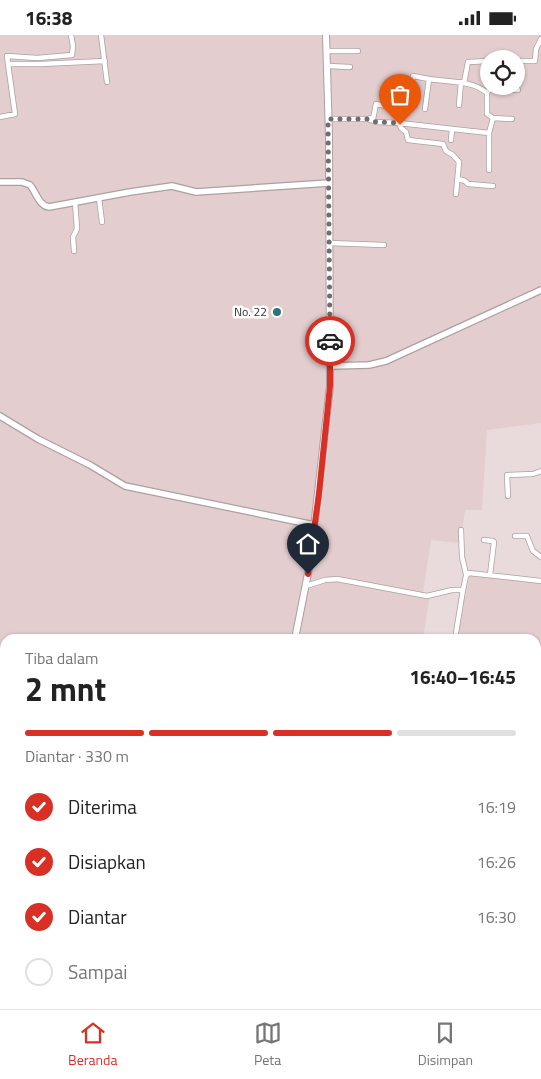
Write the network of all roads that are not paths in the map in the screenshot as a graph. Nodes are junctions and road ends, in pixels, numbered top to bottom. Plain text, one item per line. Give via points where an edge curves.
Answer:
1 (71, 35) edge
2 (101, 35) edge
3 (326, 35) edge
4 (541, 39) edge
5 (327, 51) junction
6 (358, 51) dead end
7 (105, 61) junction
8 (480, 61) edge
9 (525, 61) edge
10 (8, 64) junction
11 (328, 66) junction
12 (350, 67) dead end
13 (429, 79) junction
14 (107, 82) dead end
15 (462, 83) junction
16 (480, 89) edge
17 (487, 95) edge
18 (459, 105) dead end
19 (425, 109) dead end
20 (0, 117) edge
21 (328, 118) junction
22 (493, 119) junction
23 (512, 119) dead end
24 (399, 123) junction
25 (452, 129) junction
26 (489, 133) junction
27 (451, 140) dead end
28 (489, 170) dead end
29 (0, 175) edge
30 (458, 179) junction
31 (1, 182) edge
32 (329, 183) junction
33 (492, 186) dead end
34 (456, 194) dead end
35 (99, 198) junction
36 (75, 202) junction
37 (102, 222) dead end
38 (329, 243) junction
39 (384, 245) dead end
40 (74, 251) dead end
41 (541, 290) edge
42 (331, 366) junction
43 (0, 416) edge
44 (541, 471) edge
45 (508, 496) dead end
46 (314, 525) junction
47 (461, 530) dead end
48 (515, 536) dead end
49 (484, 540) dead end
50 (541, 557) edge
51 (466, 574) junction
52 (490, 575) junction
53 (541, 581) edge
54 (306, 586) junction
55 (463, 591) junction
56 (296, 634) edge
57 (456, 634) edge
58 (541, 818) edge
59 (541, 850) edge

1 - 10 street via 72,55 7,55
2 - 7 street
3 - 5 main road
4 - 9 street via 535,61
5 - 6 street
5 - 11 main road
7 - 10 street
7 - 14 street
8 - 15 street via 468,62
10 - 20 street via 15,113
11 - 12 street
11 - 21 main road
13 - 15 street
13 - 19 street
13 - 21 street via 413,77 407,110 376,104 373,119
15 - 16 street
15 - 18 street
17 - 22 street via 487,114
21 - 24 street
21 - 32 main road
22 - 23 street
22 - 26 street
24 - 25 street
24 - 30 street via 408,140 443,144 459,162
25 - 26 street
25 - 27 street
26 - 28 street
29 - 31 street
30 - 33 street via 468,184
30 - 34 street
31 - 36 street via 30,185 46,207
32 - 35 street via 196,192 172,186
32 - 38 main road
35 - 36 street
35 - 37 street
36 - 40 street via 77,229 73,237
38 - 39 street
38 - 42 main road
41 - 42 street via 386,361
42 - 46 main road
43 - 46 street via 125,486
44 - 45 street via 507,475
46 - 54 main road
47 - 51 street
48 - 50 street via 527,536 533,551
49 - 52 street via 494,541
51 - 52 street
51 - 55 street
52 - 53 street
54 - 55 street via 337,579 426,596
54 - 56 main road
55 - 57 street
58 - 59 street

